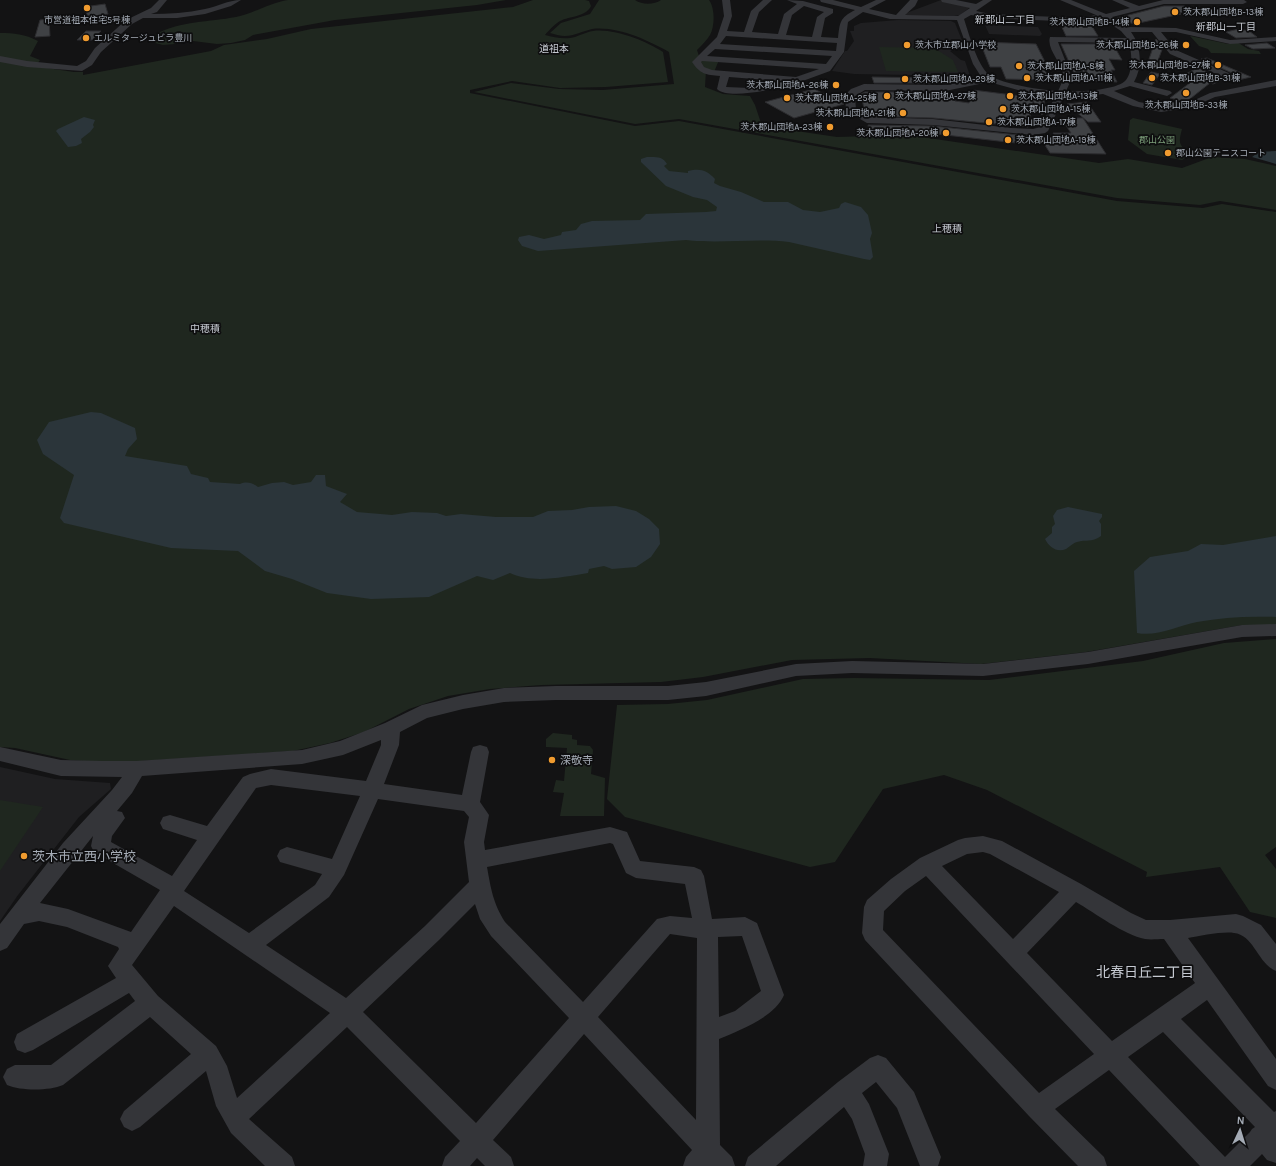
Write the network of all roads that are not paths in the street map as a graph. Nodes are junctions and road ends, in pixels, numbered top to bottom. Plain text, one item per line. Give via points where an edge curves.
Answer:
1 (163, 0) edge
2 (237, 0) edge
3 (726, 0) edge
4 (768, 0) edge
5 (791, 0) edge
6 (824, 0) edge
7 (882, 0) edge
8 (914, 0) edge
9 (945, 0) edge
10 (988, 0) edge
11 (1064, 0) edge
12 (1116, 0) edge
13 (1214, 1) edge
14 (1243, 2) dead end
15 (803, 3) junction
16 (976, 7) junction
17 (1137, 8) junction
18 (862, 11) junction
19 (969, 12) junction
20 (141, 16) junction
21 (900, 17) junction
22 (1102, 17) junction
23 (960, 18) junction
24 (1124, 29) junction
25 (1155, 30) junction
26 (723, 33) junction
27 (747, 35) junction
28 (781, 37) junction
29 (816, 39) junction
30 (1276, 39) edge
31 (842, 41) junction
32 (1133, 41) junction
33 (713, 46) junction
34 (839, 54) junction
35 (700, 58) junction
36 (0, 59) edge
37 (829, 67) junction
38 (79, 69) junction
39 (725, 74) junction
40 (1228, 76) dead end
41 (988, 78) junction
42 (79, 80) dead end
43 (797, 80) junction
44 (1129, 82) junction
45 (1276, 83) edge
46 (1105, 90) junction
47 (1167, 93) dead end
48 (1060, 95) junction
49 (1276, 630) edge
50 (391, 728) junction
51 (480, 752) dead end
52 (0, 754) edge
53 (136, 768) junction
54 (372, 790) junction
55 (470, 804) junction
56 (115, 818) dead end
57 (170, 823) dead end
58 (211, 836) junction
59 (287, 856) dead end
60 (477, 860) junction
61 (926, 864) junction
62 (337, 869) junction
63 (480, 885) junction
64 (1074, 890) junction
65 (171, 893) junction
66 (18, 916) junction
67 (704, 929) junction
68 (1170, 930) junction
69 (0, 941) edge
70 (248, 946) junction
71 (130, 950) junction
72 (1013, 953) junction
73 (1276, 961) edge
74 (132, 980) junction
75 (1209, 986) junction
76 (150, 1002) junction
77 (347, 1011) junction
78 (583, 1018) junction
79 (1164, 1018) junction
80 (708, 1032) junction
81 (25, 1042) dead end
82 (208, 1054) junction
83 (1110, 1056) junction
84 (15, 1078) dead end
85 (1276, 1078) edge
86 (846, 1090) junction
87 (1037, 1108) junction
88 (235, 1116) junction
89 (132, 1119) dead end
90 (1271, 1135) edge
91 (476, 1140) junction
92 (929, 1157) dead end
93 (708, 1160) edge
94 (283, 1166) edge
95 (454, 1166) edge
96 (502, 1166) edge
97 (757, 1166) edge
98 (875, 1166) edge
99 (1095, 1166) edge
100 (1218, 1166) edge
101 (1233, 1166) edge

1 - 20 street via 154,10
2 - 20 street via 217,8 171,17
3 - 26 street via 728,16
4 - 27 street via 755,11
5 - 15 street
6 - 18 street
7 - 18 street
8 - 21 street
9 - 16 street
10 - 16 street
11 - 22 street
12 - 17 street
13 - 14 street
13 - 17 street via 1164,2
15 - 28 street via 788,14
15 - 29 street via 830,11 821,17
16 - 19 street
17 - 22 street
18 - 21 street
18 - 31 street via 844,22
19 - 22 street via 990,16 1081,20
19 - 23 street
20 - 38 street via 129,22 98,50 89,63
21 - 23 street
22 - 24 street
23 - 41 street via 980,70
24 - 25 street
24 - 32 street
25 - 30 street via 1176,30 1230,42
25 - 40 street via 1173,52
26 - 27 street
26 - 33 street
27 - 28 street
28 - 29 street
29 - 31 street
31 - 34 street
32 - 44 street via 1135,65
32 - 48 street via 1053,39 1054,49 1068,78
33 - 34 street
33 - 35 street
34 - 37 street
35 - 37 street
35 - 39 street via 696,62 701,69
36 - 38 street
37 - 43 street
38 - 42 street
39 - 43 street
39 - 43 street via 721,89 750,91 778,87
41 - 48 street via 1017,88
41 - 48 street via 945,88 864,87 850,95 851,112 867,120 933,122 1033,132 1045,128
44 - 46 street
44 - 47 street
45 - 46 street via 1213,95 1190,105 1161,109 1136,104
46 - 48 street
49 - 50 street via 1242,631 1088,658 983,670 852,667 796,670 706,689 668,693 504,695 422,712
50 - 53 street via 343,748 302,757
50 - 54 street via 390,745
51 - 55 street
52 - 53 street via 61,768
53 - 66 street via 124,790 51,871
54 - 55 street
54 - 58 street via 270,777 250,782
54 - 62 street
55 - 60 street via 479,815 474,842
56 - 65 street via 103,833 101,846 170,885
57 - 58 street
58 - 65 street
59 - 62 street
60 - 63 street
60 - 67 street via 610,835 620,838 636,869 694,876
61 - 64 street via 965,846 983,844 995,847
61 - 72 street
61 - 87 street via 874,907 872,933
62 - 70 street via 322,891
63 - 77 street
63 - 78 street via 487,912 498,929
64 - 68 street via 1124,920 1145,929
64 - 72 street
65 - 70 street
65 - 71 street
66 - 69 street
66 - 71 street via 39,912 68,918 125,940
67 - 78 street via 664,926
67 - 80 street via 708,938
67 - 80 street via 745,926 750,930 773,995 742,1019
68 - 73 street via 1236,923 1254,932
68 - 75 street
70 - 77 street
71 - 74 street via 119,966
72 - 83 street
74 - 76 street
74 - 81 street
75 - 79 street
75 - 85 street
76 - 82 street
76 - 84 street via 55,1077
77 - 88 street
77 - 91 street
78 - 91 street
78 - 93 street
79 - 83 street
79 - 90 street
80 - 93 street
82 - 88 street via 216,1066 228,1106
82 - 89 street
83 - 87 street
83 - 100 street
86 - 92 street via 878,1066 906,1100
86 - 97 street
86 - 98 street via 861,1112 877,1154
87 - 99 street
88 - 94 street via 239,1125
90 - 101 street
91 - 95 street
91 - 96 street

